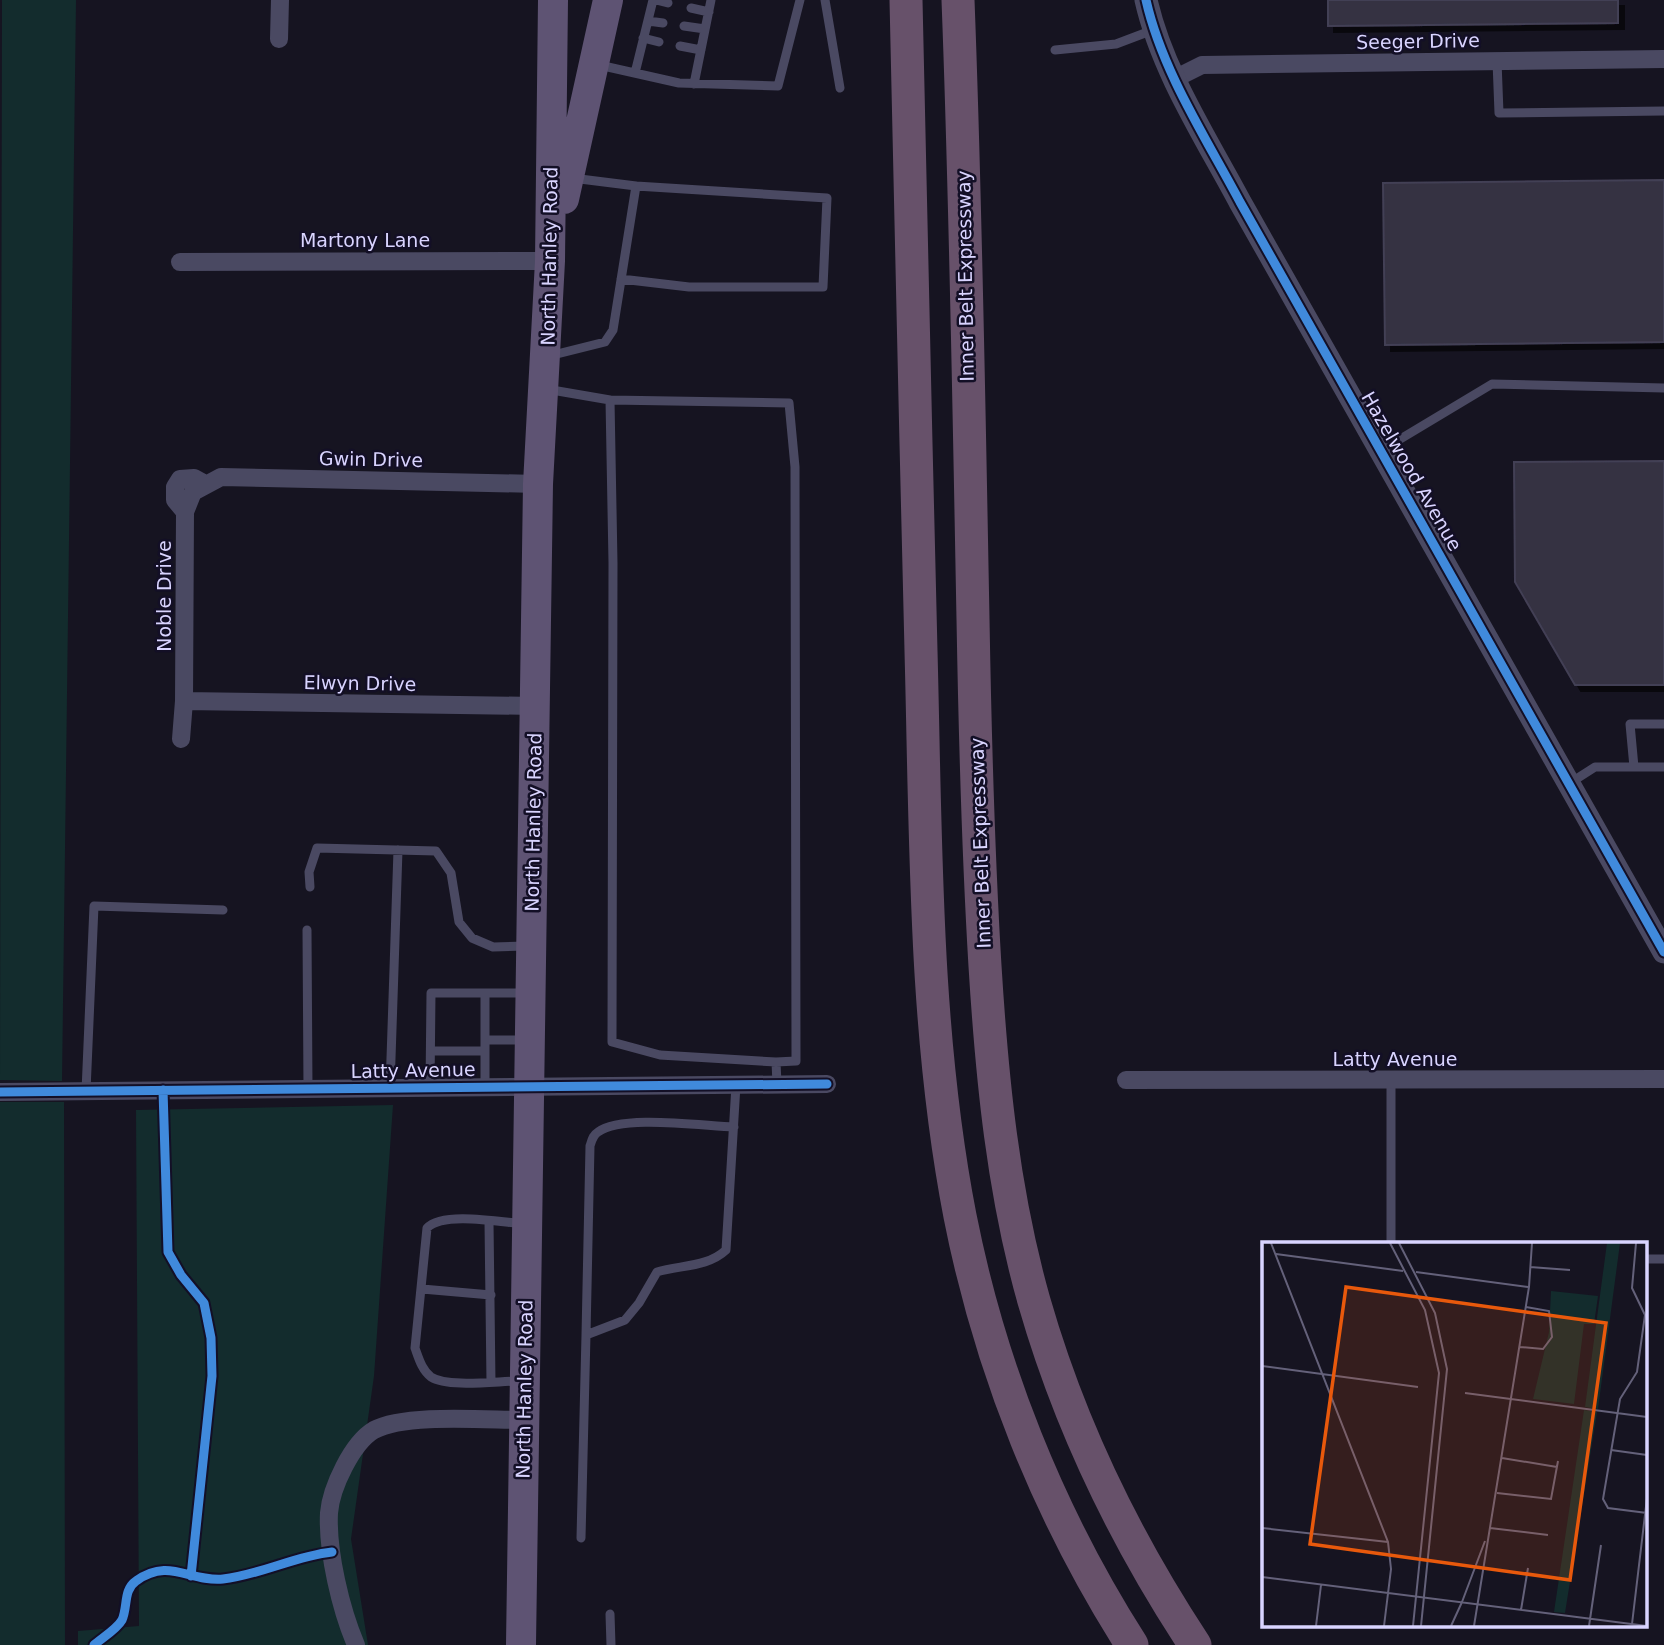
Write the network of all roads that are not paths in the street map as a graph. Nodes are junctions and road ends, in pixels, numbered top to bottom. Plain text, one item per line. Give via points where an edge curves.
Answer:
1 (280, 0) edge
2 (553, 0) edge
3 (608, 0) edge
4 (654, 0) edge
5 (711, 0) edge
6 (800, 0) edge
7 (825, 0) edge
8 (906, 0) edge
9 (958, 0) edge
10 (1146, 0) edge
11 (668, 3) dead end
12 (691, 8) dead end
13 (709, 12) junction
14 (648, 21) junction
15 (663, 23) dead end
16 (684, 26) dead end
17 (705, 29) junction
18 (1154, 30) junction
19 (643, 38) junction
20 (279, 39) dead end
21 (659, 41) dead end
22 (680, 46) dead end
23 (701, 50) junction
24 (1055, 50) dead end
25 (1664, 59) edge
26 (1497, 61) junction
27 (594, 64) junction
28 (635, 73) junction
29 (1176, 78) junction
30 (694, 84) junction
31 (841, 88) dead end
32 (1664, 111) edge
33 (560, 178) junction
34 (636, 186) junction
35 (550, 261) junction
36 (180, 262) dead end
37 (621, 279) junction
38 (547, 357) junction
39 (1664, 388) edge
40 (545, 389) junction
41 (610, 400) junction
42 (1380, 451) junction
43 (538, 484) junction
44 (199, 488) joint
45 (184, 701) junction
46 (535, 706) junction
47 (1664, 724) edge
48 (181, 739) dead end
49 (1634, 767) junction
50 (1664, 767) edge
51 (1569, 784) junction
52 (398, 850) junction
53 (310, 887) dead end
54 (223, 910) dead end
55 (307, 930) dead end
56 (531, 946) junction
57 (1663, 950) edge
58 (485, 993) junction
59 (530, 993) junction
60 (485, 1040) junction
61 (529, 1040) junction
62 (431, 1051) junction
63 (484, 1051) junction
64 (776, 1062) junction
65 (1664, 1079) edge
66 (1126, 1080) dead end
67 (1391, 1080) junction
68 (776, 1084) junction
69 (827, 1084) dead end
70 (736, 1085) junction
71 (485, 1087) junction
72 (528, 1087) junction
73 (390, 1088) junction
74 (430, 1088) junction
75 (308, 1089) junction
76 (86, 1091) junction
77 (0, 1092) edge
78 (734, 1127) junction
79 (489, 1222) junction
80 (526, 1224) junction
81 (1391, 1242) edge
82 (1646, 1259) edge
83 (1664, 1259) edge
84 (422, 1289) junction
85 (491, 1295) junction
86 (586, 1335) junction
87 (491, 1381) junction
88 (524, 1381) junction
89 (524, 1420) junction
90 (581, 1538) dead end
91 (610, 1614) dead end
92 (356, 1645) edge
93 (521, 1645) edge
94 (611, 1645) edge
95 (1132, 1645) edge
96 (1195, 1645) edge

1 - 20 street
2 - 33 main road, North Hanley Road
3 - 27 main road
4 - 11 lane
4 - 14 lane
5 - 13 lane
6 - 30 lane via 778,86
7 - 31 lane
8 - 95 highway via 927,863 938,1042 952,1168 984,1316 1016,1413 1083,1561
9 - 96 highway, Inner Belt Expressway via 978,828 998,1124 1034,1299 1072,1412 1120,1517
10 - 18 street, Hazelwood Avenue
12 - 13 lane
13 - 17 lane
14 - 15 lane
14 - 19 lane
16 - 17 lane
17 - 23 lane
18 - 24 lane via 1116,44
18 - 29 street, Hazelwood Avenue
19 - 21 lane
19 - 28 lane
22 - 23 lane
23 - 30 lane
25 - 26 street, Seeger Drive
26 - 29 street, Seeger Drive via 1202,65
26 - 32 lane via 1499,113
27 - 28 lane
27 - 33 main road
28 - 30 lane
29 - 42 street, Hazelwood Avenue
33 - 34 lane
33 - 35 main road, North Hanley Road
34 - 37 lane
34 - 37 lane via 827,198 823,287 689,287
35 - 36 street, Martony Lane
35 - 38 main road, North Hanley Road
37 - 38 lane via 613,330 606,342
38 - 40 main road, North Hanley Road
39 - 42 lane via 1492,384
40 - 41 lane
40 - 43 main road, North Hanley Road
41 - 64 lane via 612,1042 660,1055
41 - 64 lane via 789,403 795,467 796,1061
42 - 51 street, Hazelwood Avenue
43 - 44 street, Gwin Drive via 221,477
43 - 46 main road, North Hanley Road
44 - 45 street, Noble Drive via 185,512
45 - 46 street, Elwyn Drive
45 - 48 street, Noble Drive
46 - 56 main road, North Hanley Road
47 - 49 lane via 1630,724
49 - 50 lane
49 - 51 lane via 1595,767
51 - 57 street, Hazelwood Avenue
52 - 53 lane via 317,848 309,872
52 - 56 lane via 436,851 451,873 459,922 472,938 493,947
52 - 73 lane
54 - 76 lane via 94,906
55 - 75 lane
56 - 59 main road, North Hanley Road
58 - 59 lane
58 - 60 lane
58 - 62 lane via 431,993
59 - 61 main road, North Hanley Road
60 - 61 lane
60 - 63 lane
61 - 72 main road, North Hanley Road
62 - 63 lane
62 - 74 lane
63 - 71 lane
64 - 68 lane
65 - 67 street, Latty Avenue
66 - 67 street, Latty Avenue
67 - 81 lane
68 - 69 street, Latty Avenue
68 - 70 street, Latty Avenue
70 - 72 street, Latty Avenue
70 - 78 lane
71 - 72 street, Latty Avenue
71 - 74 street, Latty Avenue
72 - 80 main road, North Hanley Road
73 - 74 street, Latty Avenue
73 - 75 street, Latty Avenue
75 - 76 street, Latty Avenue
76 - 77 street, Latty Avenue
78 - 86 lane via 726,1250 707,1263 657,1272 625,1320
78 - 86 lane via 629,1123 595,1133 590,1146
79 - 80 lane
79 - 84 lane via 447,1219 427,1228
79 - 85 lane
80 - 88 main road, North Hanley Road
82 - 83 lane
84 - 85 lane
84 - 87 lane via 415,1348 422,1367 432,1378 448,1383
85 - 87 lane
86 - 90 lane
87 - 88 lane
88 - 89 main road, North Hanley Road
89 - 92 street via 400,1422 375,1430 359,1443 343,1470 329,1512 346,1622
89 - 93 main road, North Hanley Road
91 - 94 lane

